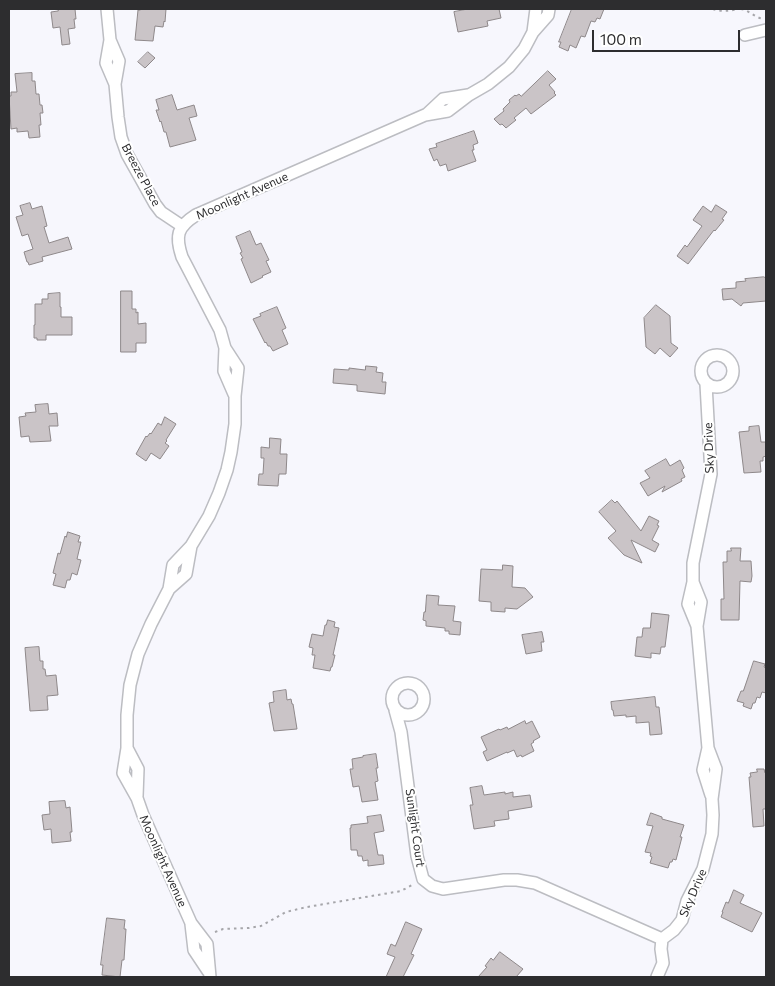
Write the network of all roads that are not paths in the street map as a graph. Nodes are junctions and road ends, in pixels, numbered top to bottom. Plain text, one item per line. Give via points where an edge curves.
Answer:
1 (107, 9) edge
2 (536, 9) edge
3 (549, 9) edge
4 (766, 30) edge
5 (533, 32) junction
6 (745, 35) dead end
7 (182, 226) junction
8 (706, 384) junction
9 (722, 386) junction
10 (708, 403) junction
11 (404, 723) junction
12 (662, 939) junction
13 (209, 975) edge
14 (656, 977) edge

1 - 7 street, Breeze Place via 110,40 119,61 115,84 118,117 127,154 160,212
2 - 5 street, Moonlight Avenue
3 - 5 street, Moonlight Avenue via 548,15
4 - 6 street
5 - 7 street, Moonlight Avenue via 509,68 448,111 425,115 196,215
7 - 13 street, Moonlight Avenue via 178,236 182,258 220,330 225,348 238,368 235,424 227,470 209,516 191,546 186,574 169,589 138,654 130,685 127,748 138,769 137,798 143,815 190,923 207,944
8 - 9 street via 716,388
8 - 9 street via 700,375 702,364 710,356 721,355 730,361 733,371 730,380
8 - 10 street, Sky Drive
9 - 10 street
10 - 12 street, Sky Drive via 711,474 693,563 693,582 701,602 697,626 708,748 716,769 712,834 703,869 687,901 682,920
11 - 11 street via 423,707 422,691 414,684 403,684 392,695 392,705
11 - 12 street, Sunlight Court via 417,856 423,879 432,886 443,888 504,880 535,883
12 - 14 street via 663,963

